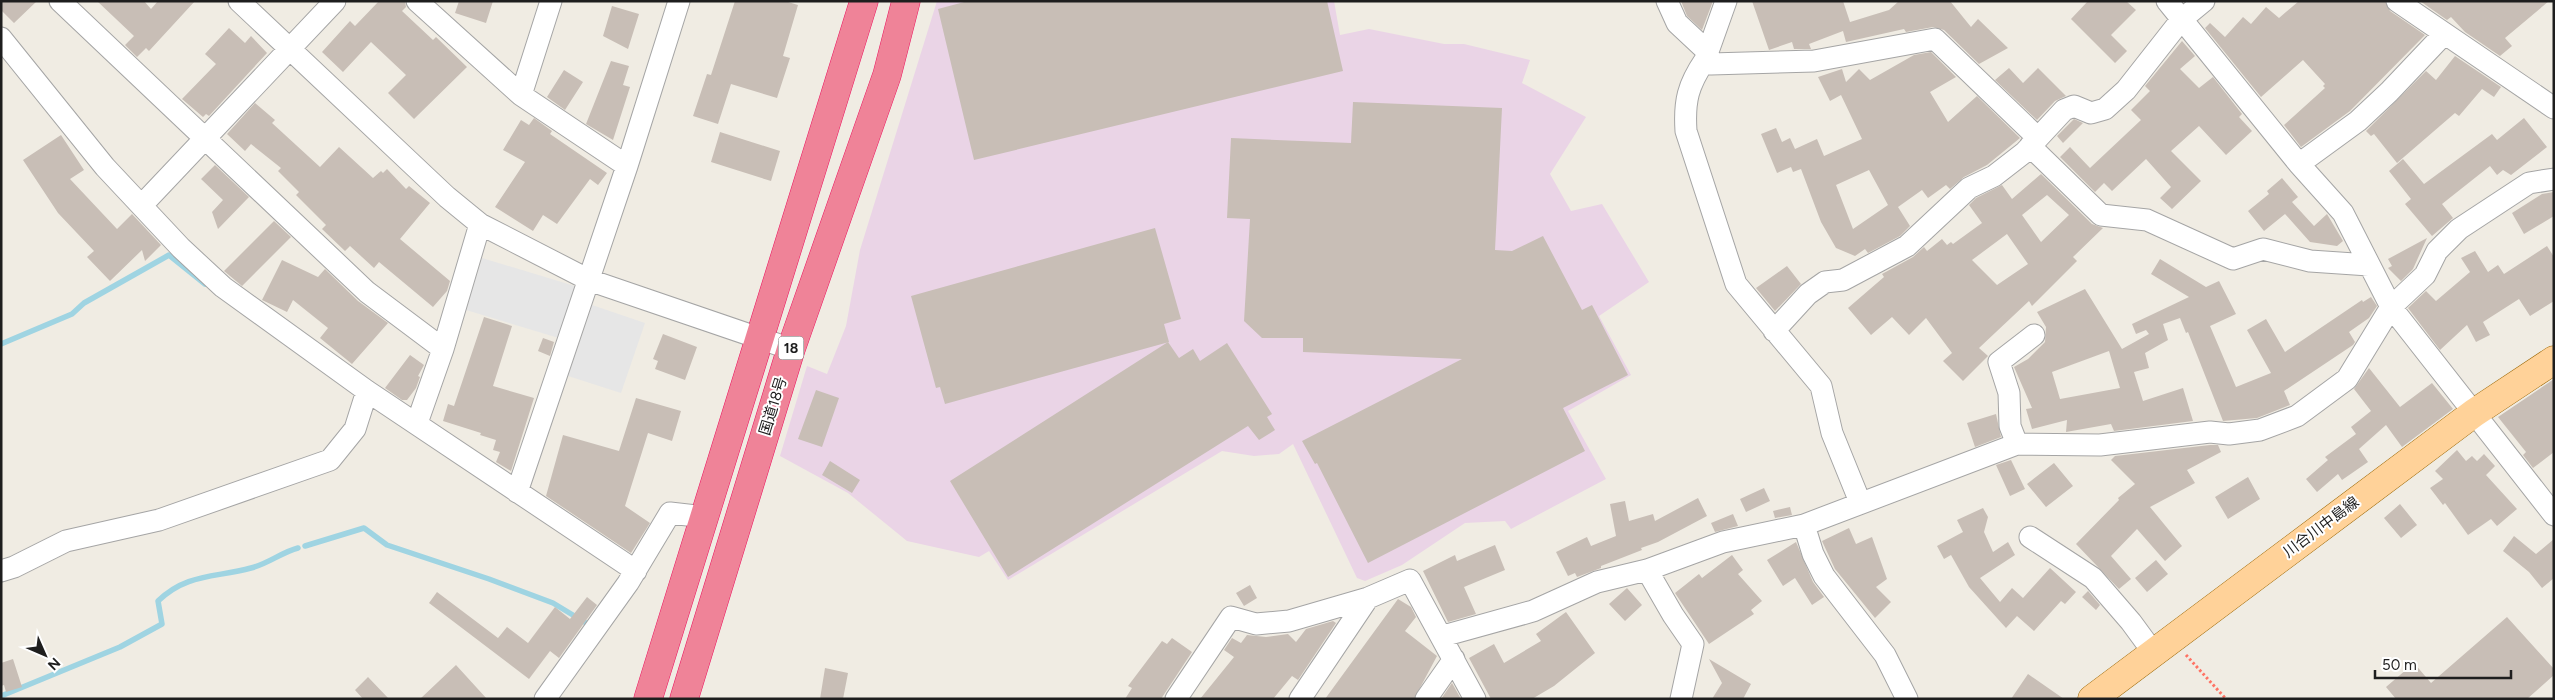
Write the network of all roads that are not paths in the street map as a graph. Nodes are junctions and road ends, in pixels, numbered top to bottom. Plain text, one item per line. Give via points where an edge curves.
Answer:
1 (60, 1) edge
2 (239, 1) edge
3 (335, 1) edge
4 (551, 1) edge
5 (679, 1) edge
6 (864, 1) edge
7 (906, 1) edge
8 (1667, 1) edge
9 (1726, 1) edge
10 (2167, 1) edge
11 (2204, 1) edge
12 (2396, 1) edge
13 (428, 6) edge
14 (2181, 20) junction
15 (2444, 34) junction
16 (1, 38) edge
17 (289, 50) junction
18 (1706, 56) junction
19 (521, 95) junction
20 (2554, 108) edge
21 (204, 138) junction
22 (2034, 142) junction
23 (2299, 164) junction
24 (627, 166) junction
25 (2554, 178) edge
26 (142, 205) junction
27 (480, 224) junction
28 (2369, 265) junction
29 (589, 280) junction
30 (2391, 307) junction
31 (1774, 331) junction
32 (2034, 335) dead end
33 (759, 337) junction
34 (443, 348) junction
35 (790, 349) junction
36 (2554, 360) edge
37 (367, 391) junction
38 (2474, 413) junction
39 (417, 423) junction
40 (2017, 444) junction
41 (517, 492) junction
42 (1860, 502) junction
43 (2554, 515) edge
44 (705, 517) junction
45 (1804, 525) junction
46 (2030, 537) dead end
47 (1647, 570) junction
48 (1, 571) edge
49 (636, 571) junction
50 (1368, 598) junction
51 (1443, 636) junction
52 (2162, 645) junction
53 (1454, 659) junction
54 (545, 699) edge
55 (648, 699) edge
56 (684, 699) edge
57 (1176, 699) edge
58 (1300, 699) edge
59 (1426, 699) edge
60 (1475, 699) edge
61 (1681, 699) edge
62 (1907, 699) edge
63 (2092, 699) edge

1 - 21 street
2 - 17 street
3 - 17 street
4 - 19 street
5 - 24 street
6 - 33 highway, 18
7 - 35 highway, 国道18号 / 18 via 887,75
8 - 18 street via 1678,23
9 - 18 street
10 - 14 street
11 - 14 street
12 - 15 street
13 - 19 street
14 - 22 street via 2126,90 2105,109 2091,113 2074,106 2064,110
14 - 23 street
15 - 20 street
15 - 23 street via 2358,121
16 - 26 street via 105,167
17 - 21 street
17 - 27 street
18 - 22 street via 1711,64 1814,61 1935,39
18 - 31 street via 1694,76 1684,107 1686,131 1736,284
19 - 24 street
21 - 26 street
21 - 34 street via 366,292
22 - 28 street via 2101,215 2147,220 2233,260 2263,250 2310,261
22 - 31 street via 1994,176 1969,188 1907,246 1843,280 1825,282 1808,294
23 - 28 street via 2343,213
24 - 29 street
25 - 30 street via 2529,183 2459,229 2437,250 2425,275
26 - 37 street via 223,287
27 - 29 street
27 - 34 street
28 - 30 street
29 - 33 street
29 - 41 street
30 - 38 street
30 - 40 street via 2346,379 2298,416 2260,430 2229,434 2210,432 2100,445
31 - 42 street via 1821,386 1832,433
32 - 40 street via 1999,362 2009,393 2010,426
33 - 35 street
33 - 44 highway, 18
34 - 39 street
35 - 56 highway, 国道18号 / 18
36 - 38 main road, 川合川中島線
37 - 39 street
37 - 48 street via 355,429 330,460 159,520 66,541
38 - 43 street
38 - 52 main road, 川合川中島線
39 - 41 street
40 - 42 street
41 - 49 street
42 - 45 street
44 - 49 street via 670,513
44 - 55 highway, 18
45 - 47 street via 1723,542
45 - 62 street via 1824,576 1885,655
46 - 52 street via 2093,578 2131,622
47 - 51 street via 1597,582 1533,611
47 - 61 street via 1693,644
49 - 54 street
50 - 51 street via 1410,580
50 - 57 street via 1289,621 1256,624 1231,617
50 - 58 street
51 - 53 street
52 - 63 main road, 川合川中島線
53 - 59 street
53 - 60 street

